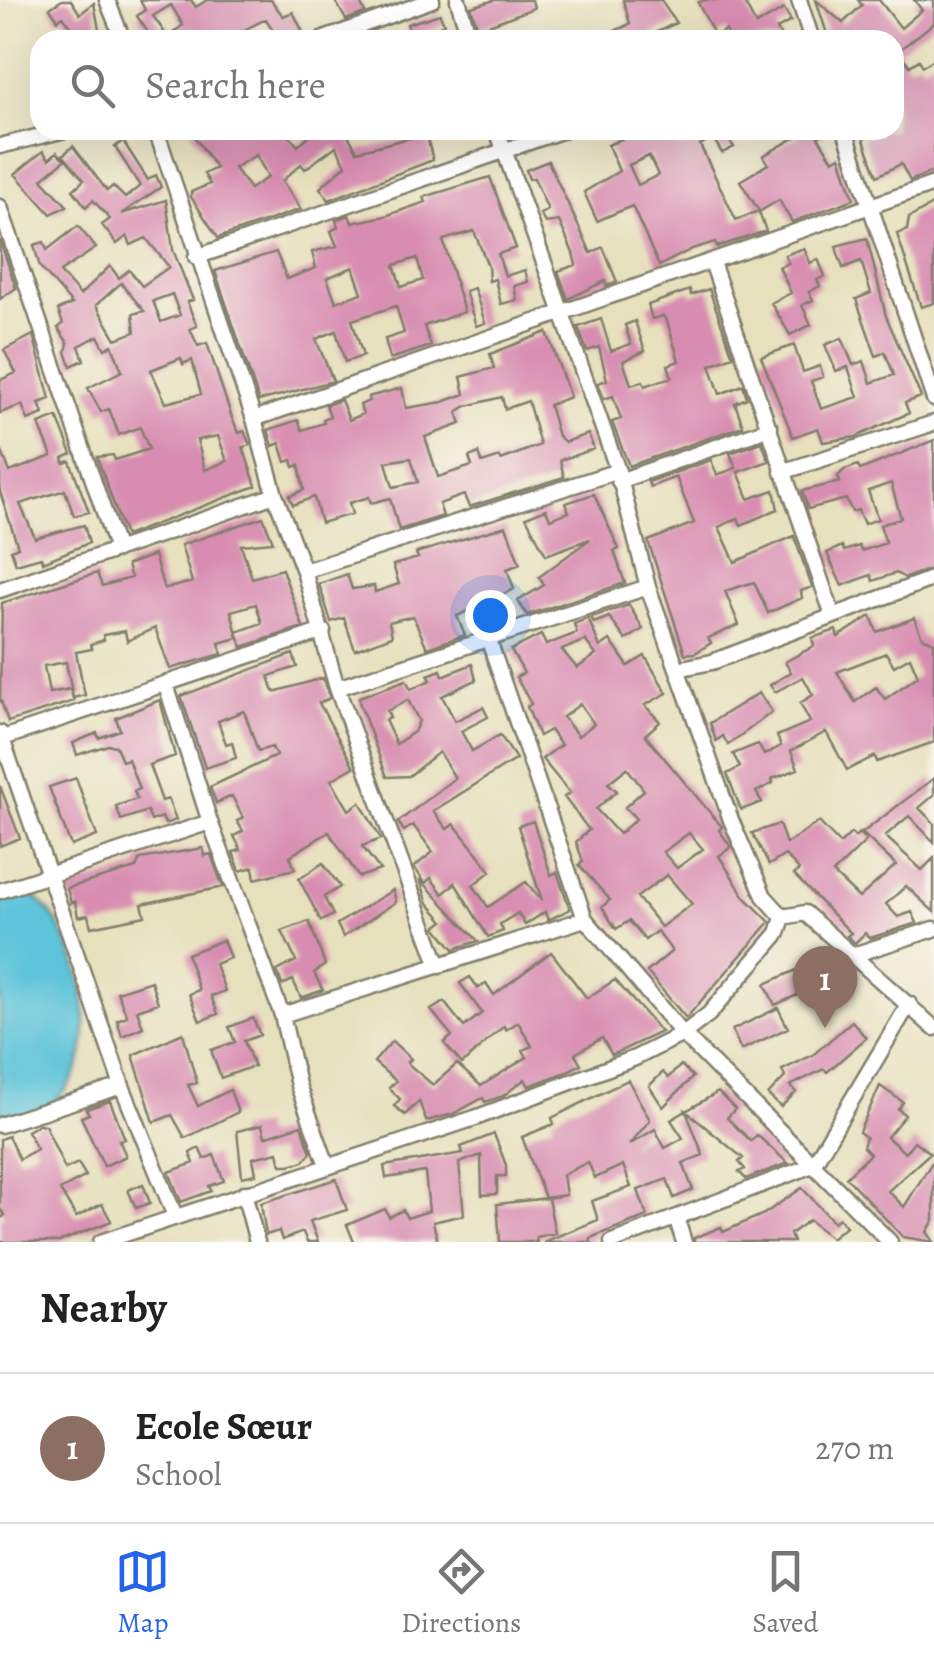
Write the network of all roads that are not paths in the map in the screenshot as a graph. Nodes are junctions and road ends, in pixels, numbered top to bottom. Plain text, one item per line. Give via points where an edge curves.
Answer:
1 (107, 0) edge
2 (432, 0) edge
3 (458, 0) edge
4 (799, 0) edge
5 (119, 30) edge
6 (350, 30) edge
7 (467, 30) edge
8 (809, 30) edge
9 (30, 139) edge
10 (159, 140) edge
11 (500, 140) edge
12 (535, 140) edge
13 (849, 140) edge
14 (0, 146) edge
15 (504, 151) junction
16 (934, 184) edge
17 (0, 206) edge
18 (873, 206) junction
19 (196, 257) junction
20 (712, 262) junction
21 (561, 310) junction
22 (934, 399) edge
23 (254, 420) junction
24 (934, 423) edge
25 (770, 428) junction
26 (782, 472) junction
27 (618, 476) junction
28 (275, 495) junction
29 (117, 550) junction
30 (304, 571) junction
31 (934, 578) edge
32 (648, 587) junction
33 (0, 590) edge
34 (832, 614) junction
35 (324, 631) junction
36 (490, 641) junction
37 (677, 670) junction
38 (166, 686) junction
39 (337, 688) junction
40 (1, 737) edge
41 (210, 822) junction
42 (48, 874) junction
43 (0, 891) edge
44 (783, 917) junction
45 (584, 919) junction
46 (934, 929) edge
47 (853, 955) junction
48 (439, 966) junction
49 (909, 1004) junction
50 (282, 1015) junction
51 (934, 1028) edge
52 (683, 1034) junction
53 (122, 1086) junction
54 (0, 1125) edge
55 (327, 1165) junction
56 (812, 1165) junction
57 (244, 1193) junction
58 (175, 1216) junction
59 (677, 1220) junction
60 (101, 1242) edge
61 (257, 1242) edge
62 (612, 1242) edge
63 (684, 1242) edge
64 (890, 1242) edge

1 - 5 street
2 - 6 street
3 - 7 street
4 - 8 street
9 - 14 street
10 - 19 street
11 - 15 street
12 - 15 street
13 - 18 street
15 - 19 street
15 - 21 street
16 - 18 street
17 - 29 street
18 - 20 street
18 - 22 street
19 - 23 street
20 - 21 street
20 - 25 street
21 - 23 street
21 - 27 street
23 - 28 street
24 - 26 street
25 - 26 street
25 - 27 street
26 - 34 street
27 - 30 street
27 - 32 street
28 - 29 street
28 - 30 street
29 - 33 street
30 - 35 street
31 - 34 street
32 - 36 street
32 - 37 street
34 - 37 street
35 - 38 street
35 - 39 street
36 - 39 street
36 - 45 street
37 - 44 street via 747,864
38 - 40 street
38 - 41 street
39 - 48 street
40 - 42 street
41 - 42 street
41 - 50 street
42 - 43 street
42 - 53 street
44 - 47 street via 804,914
44 - 52 street via 778,933 709,1014
45 - 48 street
45 - 52 street
46 - 47 street
47 - 49 street
48 - 50 street
49 - 51 street
49 - 56 street
50 - 55 street
52 - 55 street via 475,1118
52 - 56 street
53 - 54 street
53 - 58 street
55 - 57 street
56 - 59 street
56 - 64 street
57 - 58 street
57 - 61 street
58 - 60 street
59 - 62 street
59 - 63 street

